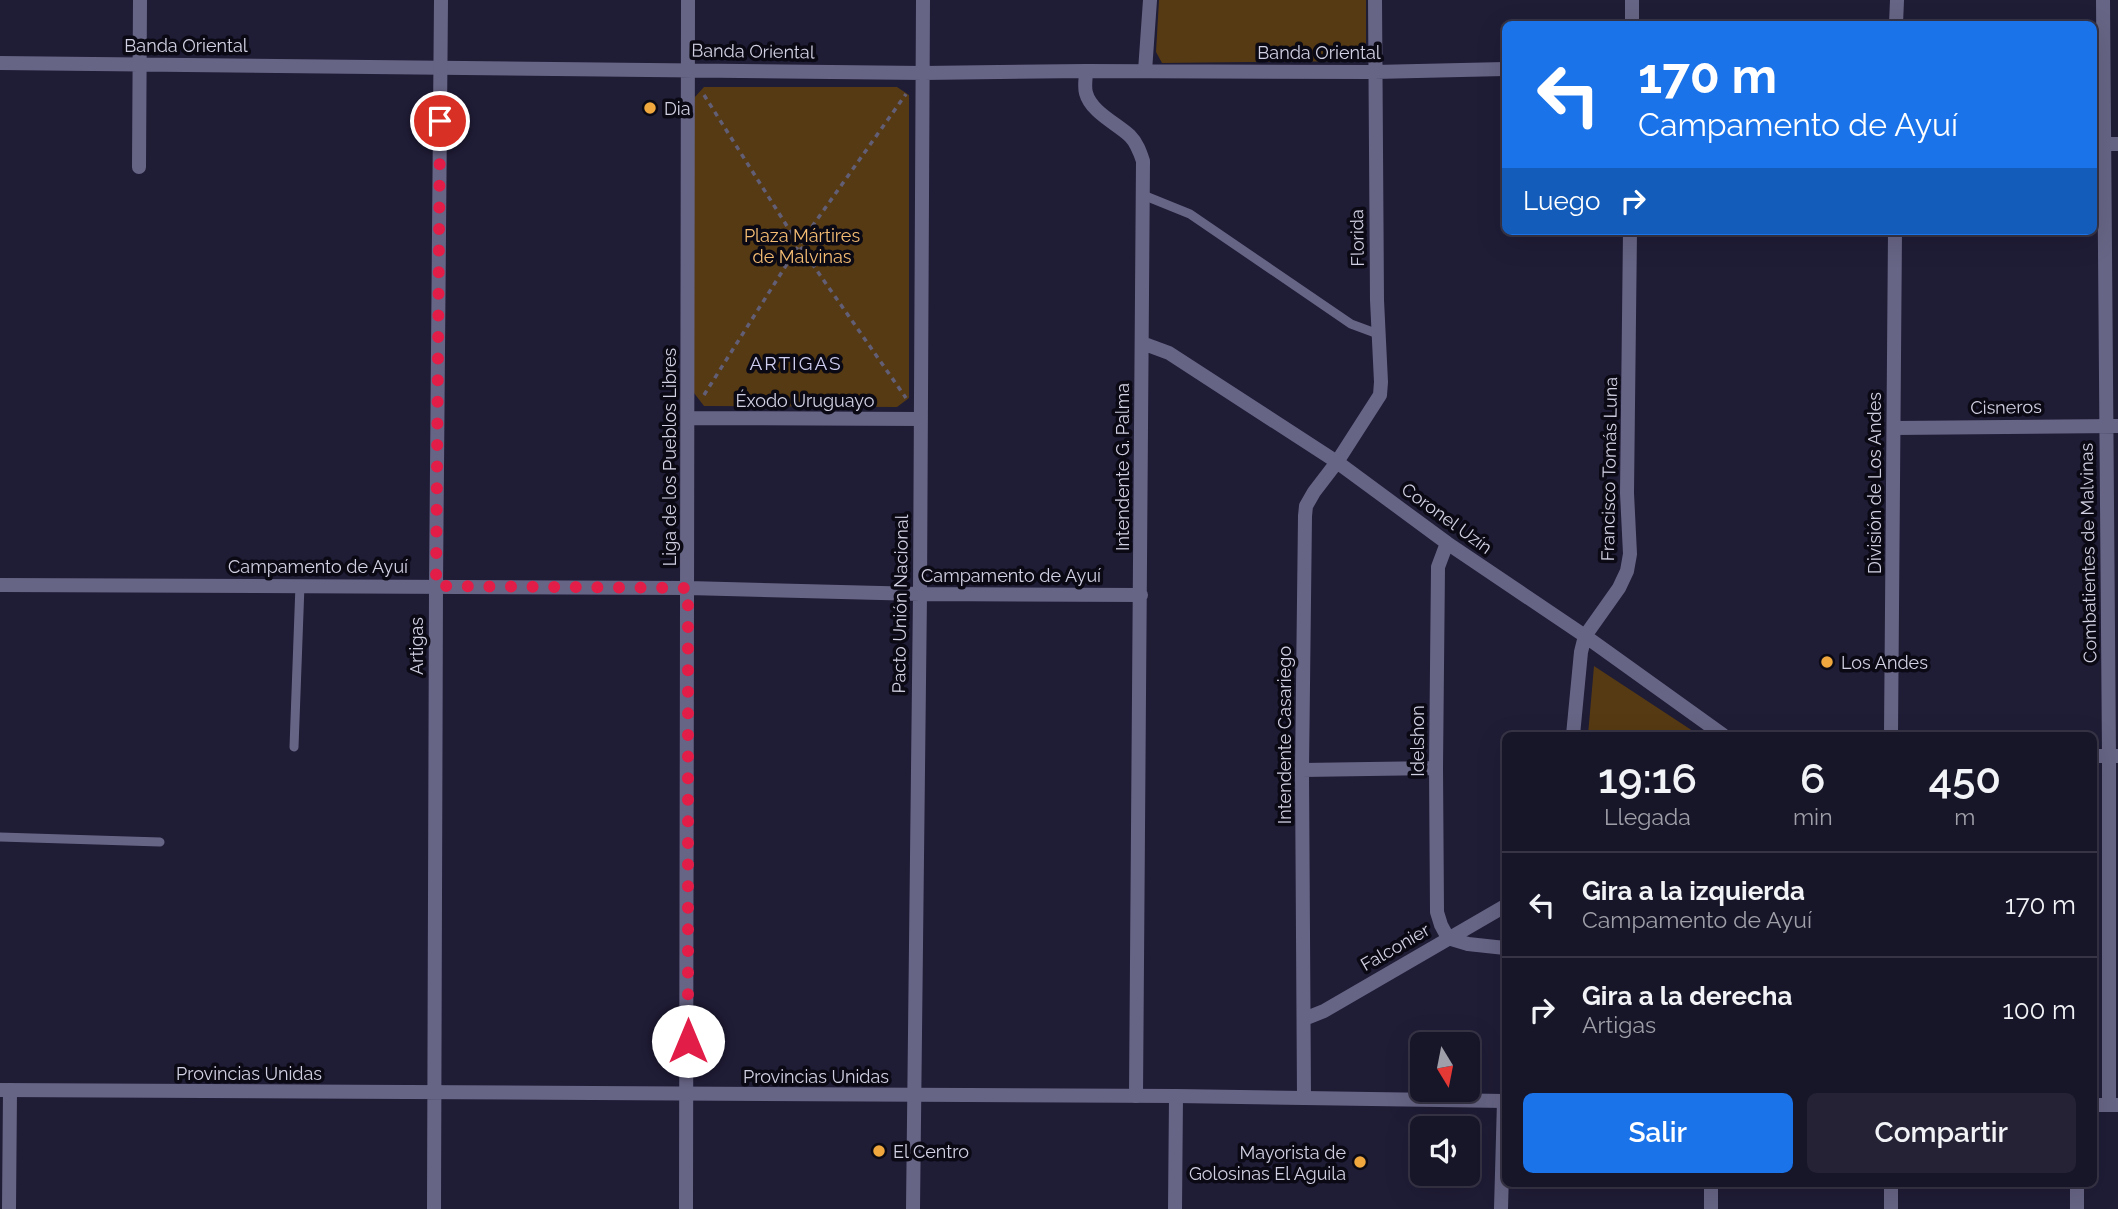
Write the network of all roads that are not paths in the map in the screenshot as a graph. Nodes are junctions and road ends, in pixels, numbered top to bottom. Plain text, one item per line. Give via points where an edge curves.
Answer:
1 (140, 0) edge
2 (441, 0) edge
3 (688, 0) edge
4 (923, 0) edge
5 (1150, 0) edge
6 (1375, 0) edge
7 (1632, 0) edge
8 (1897, 0) edge
9 (2103, 0) edge
10 (1632, 21) edge
11 (1896, 21) edge
12 (0, 63) edge
13 (139, 64) junction
14 (440, 66) junction
15 (688, 69) junction
16 (1502, 69) edge
17 (1086, 71) junction
18 (1145, 71) junction
19 (1374, 72) junction
20 (923, 73) junction
21 (2105, 144) edge
22 (139, 167) dead end
23 (1143, 195) junction
24 (1630, 235) edge
25 (1895, 235) edge
26 (1378, 334) junction
27 (1142, 343) junction
28 (689, 418) junction
29 (921, 419) junction
30 (2112, 426) edge
31 (1894, 428) junction
32 (1337, 462) junction
33 (1447, 543) junction
34 (0, 585) edge
35 (300, 586) junction
36 (436, 586) junction
37 (688, 588) junction
38 (920, 594) junction
39 (1140, 595) junction
40 (1585, 636) junction
41 (1573, 732) edge
42 (1719, 732) edge
43 (1891, 732) edge
44 (294, 747) dead end
45 (2114, 756) edge
46 (1436, 768) junction
47 (1303, 770) junction
48 (0, 837) edge
49 (160, 842) dead end
50 (1502, 908) edge
51 (1448, 939) junction
52 (1502, 947) edge
53 (1304, 1019) junction
54 (5, 1090) edge
55 (434, 1092) junction
56 (688, 1095) junction
57 (914, 1095) junction
58 (1136, 1096) junction
59 (1175, 1096) junction
60 (1304, 1098) junction
61 (1502, 1101) edge
62 (2113, 1105) edge
63 (1502, 1173) edge
64 (1711, 1187) edge
65 (1891, 1187) edge
66 (2077, 1187) edge
67 (9, 1209) edge
68 (434, 1209) edge
69 (686, 1209) edge
70 (913, 1209) edge
71 (1175, 1209) edge
72 (1501, 1209) edge
73 (1711, 1209) edge
74 (1891, 1209) edge
75 (2077, 1209) edge

1 - 13 street
2 - 14 street, Artigas
3 - 15 street, Liga de los Pueblos Libres
4 - 20 street, Pacto Unión Nacional
5 - 18 street
6 - 19 street, Florida
7 - 10 street
8 - 11 street
9 - 21 street, Combatientes de Malvinas
12 - 13 street, Banda Oriental
13 - 14 street, Banda Oriental
13 - 22 street
14 - 15 street, Banda Oriental
14 - 36 street, Artigas
15 - 20 street, Banda Oriental
15 - 28 street, Liga de los Pueblos Libres
16 - 19 street, Banda Oriental
17 - 18 street, Banda Oriental
17 - 20 street, Banda Oriental
17 - 23 street, Intendente G. Palma via 1089,100 1139,149
18 - 19 street, Banda Oriental
19 - 26 street, Florida
20 - 29 street, Pacto Unión Nacional
21 - 30 street, Combatientes de Malvinas
23 - 26 lane via 1190,214 1351,324
23 - 27 street, Intendente G. Palma
24 - 40 street, Francisco Tomás Luna via 1630,554 1619,588
25 - 31 street, División de Los Andes
26 - 32 street, Florida via 1380,395
27 - 32 street, Coronel Uzín via 1169,353
27 - 39 street, Intendente G. Palma
28 - 29 street, Éxodo Uruguayo
28 - 37 street, Liga de los Pueblos Libres
29 - 38 street, Pacto Unión Nacional
30 - 31 street, Cisneros
30 - 45 street, Combatientes de Malvinas
31 - 43 street, División de Los Andes
32 - 33 street, Coronel Uzín
32 - 47 street, Intendente Casariego via 1306,506
33 - 40 street, Coronel Uzín
33 - 46 street, Idelshon via 1438,567
34 - 35 street, Campamento de Ayuí
35 - 36 street, Campamento de Ayuí
35 - 44 lane
36 - 37 street, Campamento de Ayuí
36 - 55 street, Artigas
37 - 38 street, Campamento de Ayuí
37 - 56 street, Liga de los Pueblos Libres
38 - 39 street, Campamento de Ayuí
38 - 57 street, Pacto Unión Nacional
39 - 58 street, Intendente G. Palma
40 - 41 street, Francisco Tomás Luna
40 - 42 street, Coronel Uzín
45 - 62 street, Combatientes de Malvinas
46 - 47 street
46 - 51 street, Idelshon via 1437,912
47 - 53 street, Intendente Casariego
48 - 49 lane
50 - 51 street, Falconier
51 - 52 street
51 - 53 street, Falconier
53 - 60 street
54 - 55 street, Provincias Unidas
54 - 67 street
55 - 56 street, Provincias Unidas
55 - 68 street, Artigas
56 - 57 street, Provincias Unidas
56 - 69 street, Liga de los Pueblos Libres
57 - 58 street, Provincias Unidas
57 - 70 street, Pacto Unión Nacional
58 - 59 street, Provincias Unidas
59 - 60 street, Provincias Unidas
59 - 71 street
60 - 61 street, Provincias Unidas
63 - 72 street
64 - 73 street
65 - 74 street
66 - 75 street

